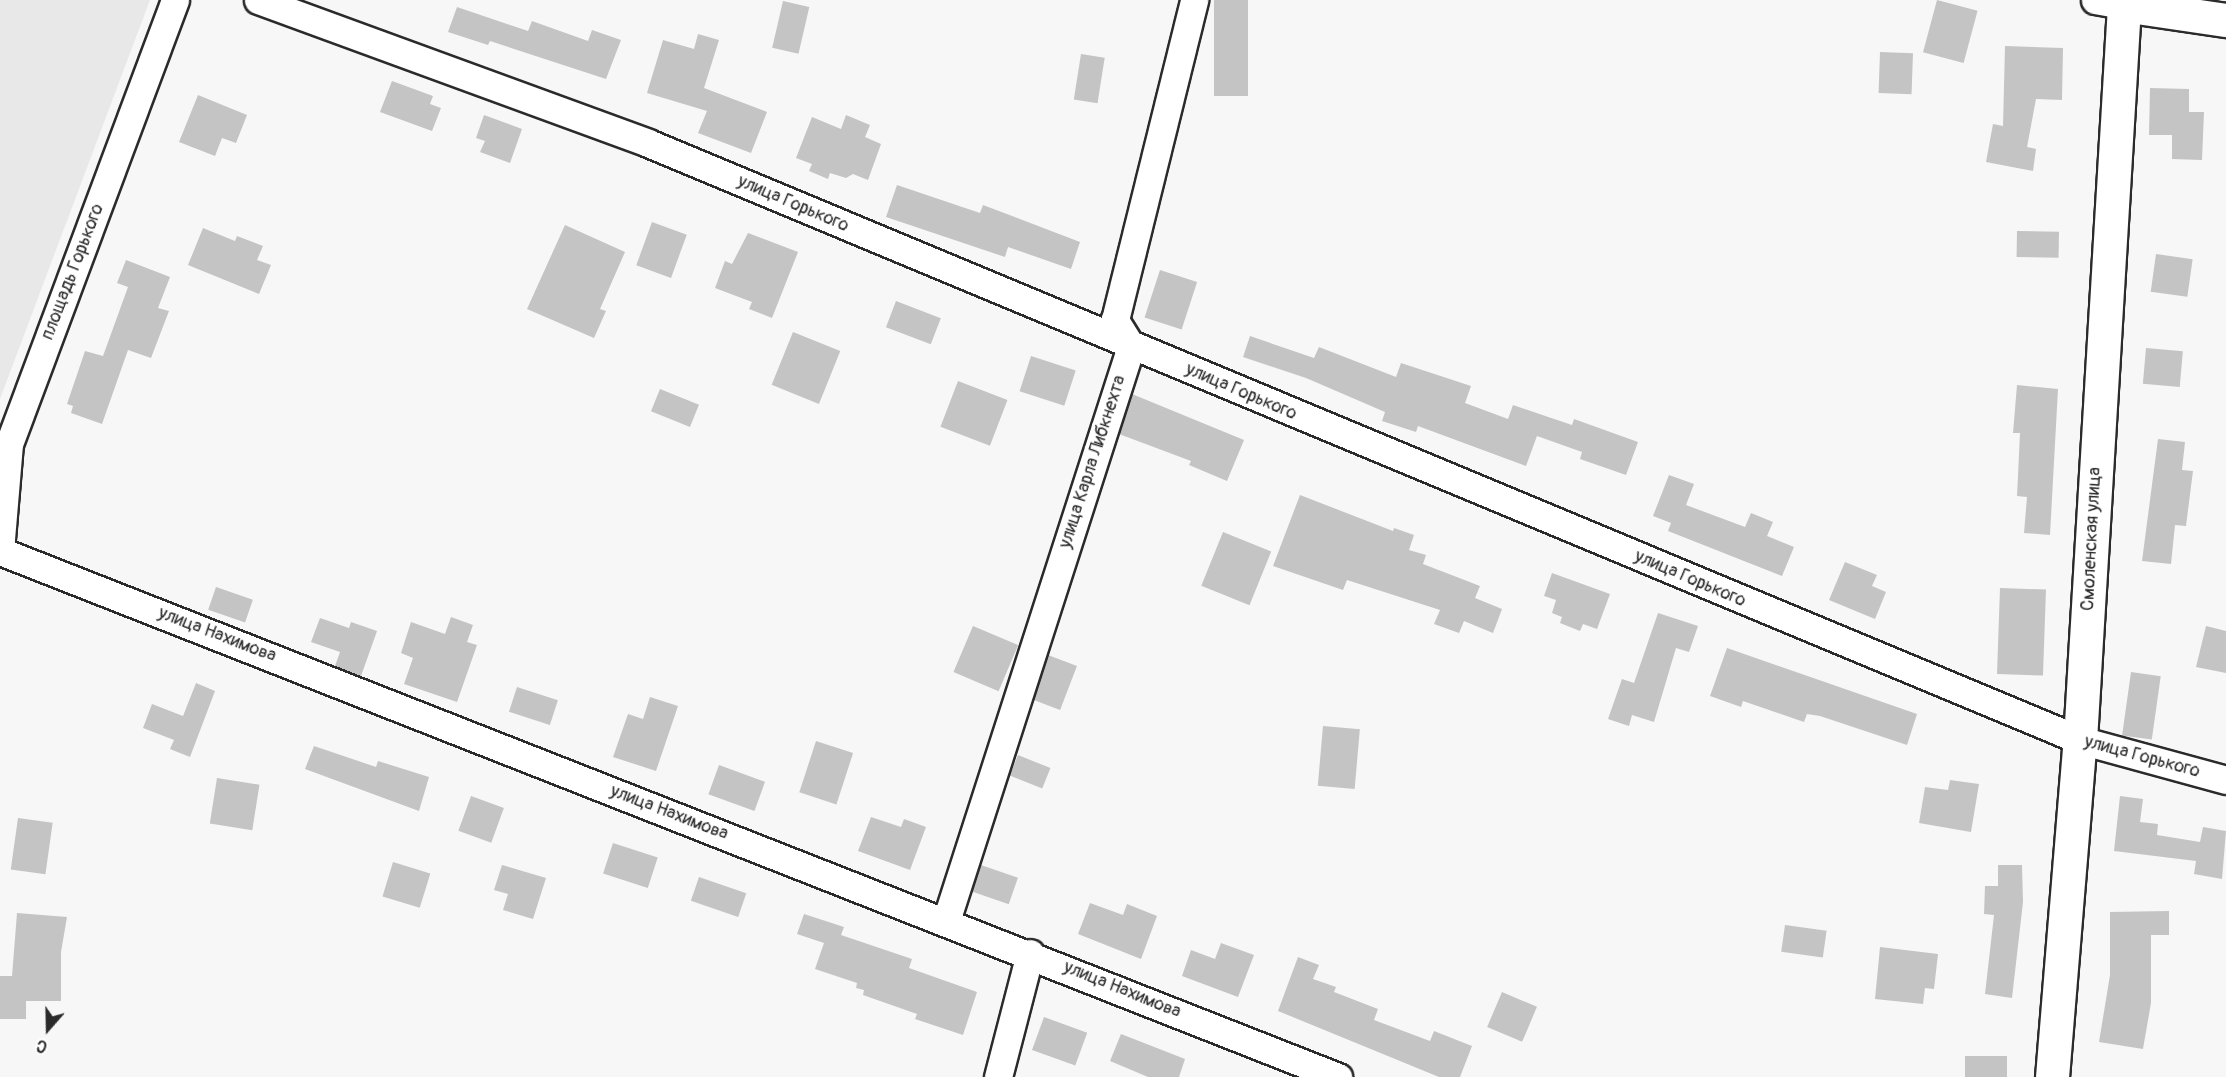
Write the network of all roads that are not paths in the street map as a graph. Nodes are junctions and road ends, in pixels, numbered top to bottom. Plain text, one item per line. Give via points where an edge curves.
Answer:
1 (176, 0) edge
2 (258, 0) edge
3 (1194, 0) edge
4 (2115, 2) edge
5 (2226, 20) edge
6 (1131, 346) junction
7 (0, 551) edge
8 (2080, 741) junction
9 (2226, 780) edge
10 (946, 921) junction
11 (1030, 953) junction
12 (998, 1077) edge
13 (1338, 1077) edge
14 (2052, 1077) edge

1 - 7 street, площадь Горького via 9,444
2 - 6 street, улица Горького via 648,143
3 - 6 street via 1115,320
4 - 5 street
4 - 8 street, Смоленская улица
6 - 8 street, улица Горького
6 - 10 street, улица Карла Либкнехта
7 - 10 street, улица Нахимова
8 - 9 street, улица Горького
8 - 14 street, Смоленская улица
10 - 11 street, улица Нахимова
11 - 12 street
11 - 13 street, улица Нахимова

